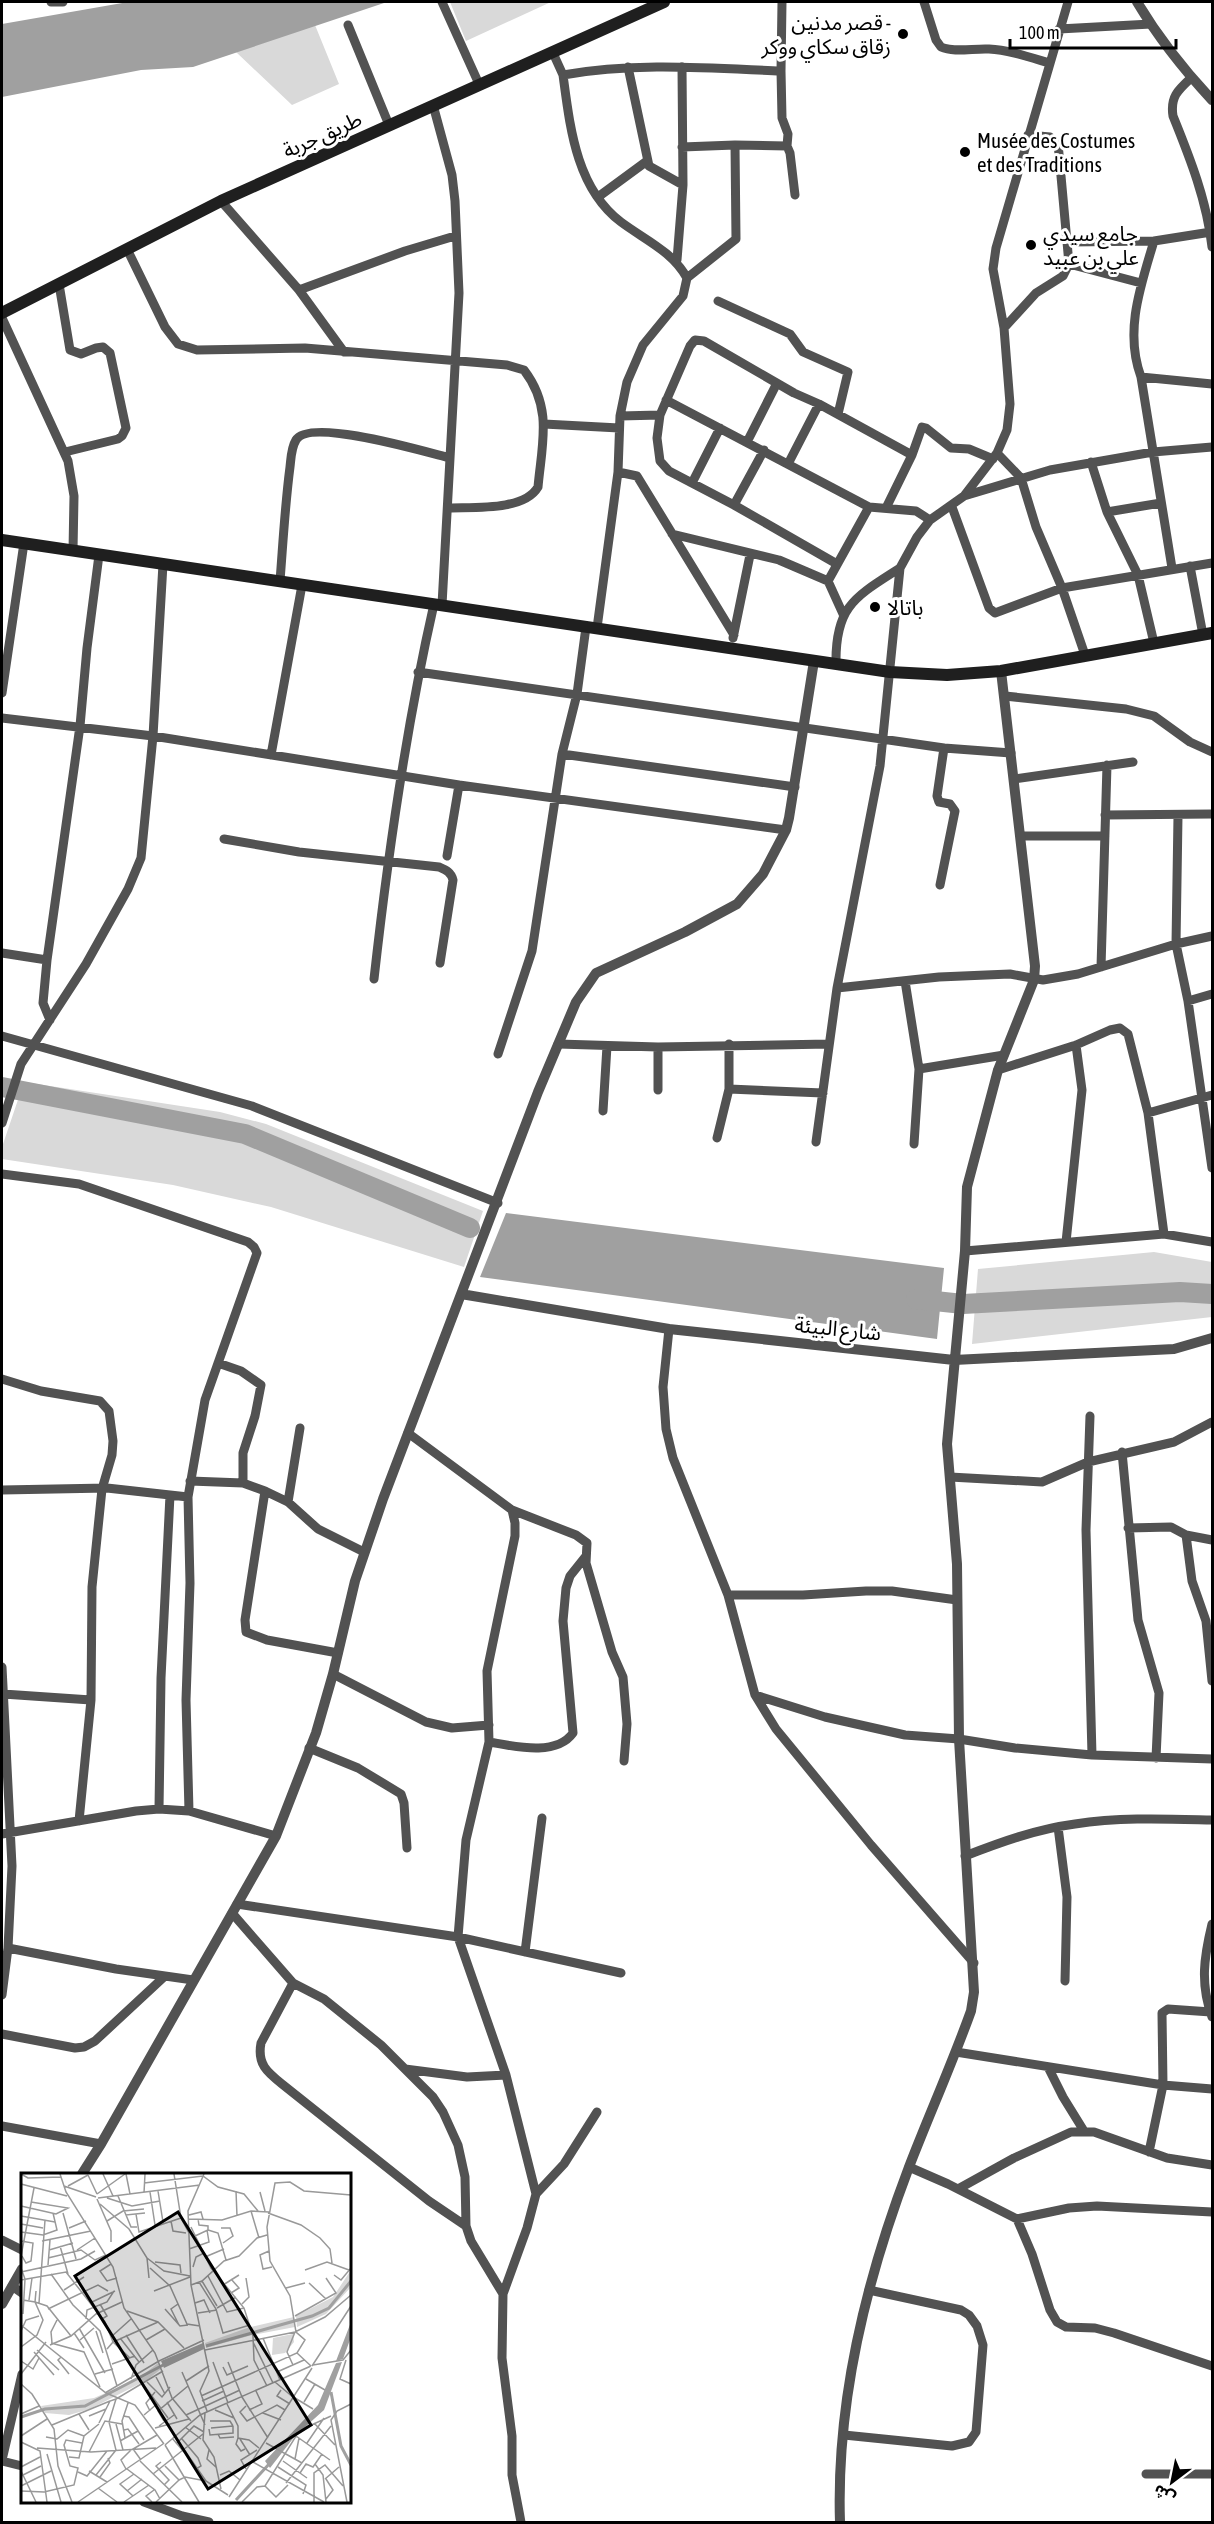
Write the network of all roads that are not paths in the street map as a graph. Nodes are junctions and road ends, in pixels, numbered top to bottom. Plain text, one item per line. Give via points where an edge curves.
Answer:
1 (51, 2) edge
2 (63, 2) edge
3 (442, 2) edge
4 (664, 2) edge
5 (782, 2) edge
6 (924, 2) edge
7 (1068, 2) edge
8 (1137, 2) edge
9 (1151, 24) junction
10 (348, 25) dead end
11 (1059, 29) junction
12 (553, 53) junction
13 (1049, 63) junction
14 (628, 67) junction
15 (682, 67) junction
16 (781, 71) junction
17 (563, 75) junction
18 (1191, 78) junction
19 (479, 84) junction
20 (1212, 100) edge
21 (434, 105) junction
22 (389, 125) junction
23 (1028, 135) junction
24 (735, 145) junction
25 (787, 146) junction
26 (682, 147) junction
27 (647, 161) junction
28 (683, 185) junction
29 (795, 195) dead end
30 (598, 196) junction
31 (221, 201) junction
32 (1211, 225) edge
33 (455, 236) junction
34 (1154, 241) junction
35 (1069, 242) junction
36 (1212, 247) edge
37 (127, 249) junction
38 (677, 260) junction
39 (1069, 264) junction
40 (687, 278) junction
41 (1141, 283) junction
42 (59, 284) junction
43 (299, 290) junction
44 (718, 301) dead end
45 (2, 313) edge
46 (2, 318) edge
47 (1004, 328) junction
48 (344, 352) junction
49 (455, 360) junction
50 (1141, 377) junction
51 (777, 383) junction
52 (1212, 384) edge
53 (666, 400) junction
54 (819, 404) junction
55 (838, 414) junction
56 (660, 415) junction
57 (620, 416) junction
58 (544, 424) junction
59 (619, 428) junction
60 (720, 428) junction
61 (747, 442) junction
62 (1212, 447) edge
63 (764, 450) junction
64 (64, 452) junction
65 (1153, 452) junction
66 (912, 455) junction
67 (995, 456) junction
68 (450, 458) junction
69 (1091, 462) junction
70 (788, 464) junction
71 (618, 472) junction
72 (1021, 478) junction
73 (692, 483) junction
74 (964, 496) junction
75 (1161, 503) junction
76 (734, 505) junction
77 (869, 507) junction
78 (952, 507) junction
79 (449, 508) junction
80 (886, 508) junction
81 (1107, 512) junction
82 (930, 520) junction
83 (672, 534) junction
84 (2, 540) edge
85 (24, 543) junction
86 (74, 551) junction
87 (99, 555) junction
88 (750, 555) junction
89 (1212, 563) edge
90 (163, 564) junction
91 (837, 564) junction
92 (1190, 566) junction
93 (900, 568) junction
94 (1172, 568) junction
95 (1138, 575) junction
96 (280, 581) junction
97 (828, 581) junction
98 (302, 585) junction
99 (1062, 588) junction
100 (438, 605) junction
101 (843, 614) junction
102 (592, 628) junction
103 (6, 630) edge
104 (1208, 634) edge
105 (734, 635) junction
106 (1154, 643) junction
107 (731, 648) junction
108 (1084, 655) junction
109 (814, 661) junction
110 (836, 664) junction
111 (1001, 671) junction
112 (3, 672) edge
113 (418, 672) junction
114 (890, 672) junction
115 (2, 693) edge
116 (577, 694) junction
117 (1005, 696) junction
118 (2, 718) edge
119 (80, 726) junction
120 (804, 726) junction
121 (153, 736) junction
122 (882, 739) junction
123 (944, 748) junction
124 (1212, 752) edge
125 (1011, 753) junction
126 (562, 754) junction
127 (272, 755) junction
128 (1133, 762) dead end
129 (1107, 765) junction
130 (401, 776) junction
131 (1014, 779) junction
132 (459, 785) junction
133 (795, 787) junction
134 (555, 799) junction
135 (1212, 814) edge
136 (1106, 815) junction
137 (1178, 816) junction
138 (786, 830) junction
139 (1022, 836) junction
140 (1104, 836) junction
141 (224, 839) dead end
142 (447, 856) dead end
143 (389, 861) junction
144 (940, 885) dead end
145 (1212, 936) edge
146 (1176, 944) junction
147 (2, 953) edge
148 (47, 960) junction
149 (440, 963) dead end
150 (1101, 967) junction
151 (374, 979) dead end
152 (1034, 980) junction
153 (905, 981) junction
154 (837, 988) junction
155 (1212, 994) edge
156 (1188, 1001) junction
157 (50, 1020) junction
158 (2, 1036) edge
159 (558, 1044) junction
160 (729, 1044) junction
161 (829, 1044) junction
162 (33, 1045) junction
163 (1076, 1045) junction
164 (607, 1046) junction
165 (658, 1047) junction
166 (498, 1054) dead end
167 (1004, 1055) junction
168 (919, 1069) junction
169 (998, 1070) junction
170 (729, 1089) junction
171 (658, 1090) dead end
172 (823, 1093) junction
173 (1212, 1095) edge
174 (1202, 1098) junction
175 (603, 1111) dead end
176 (1148, 1113) junction
177 (2, 1123) edge
178 (1211, 1136) edge
179 (717, 1138) dead end
180 (816, 1142) dead end
181 (914, 1144) dead end
182 (1212, 1168) edge
183 (2, 1174) edge
184 (498, 1203) junction
185 (1164, 1234) junction
186 (1066, 1242) junction
187 (1212, 1242) edge
188 (965, 1251) junction
189 (461, 1294) junction
190 (669, 1329) junction
191 (1212, 1338) edge
192 (954, 1360) junction
193 (218, 1363) junction
194 (2, 1379) edge
195 (1090, 1416) dead end
196 (1212, 1422) edge
197 (300, 1428) dead end
198 (408, 1433) junction
199 (1122, 1452) junction
200 (1088, 1462) junction
201 (950, 1477) junction
202 (190, 1481) junction
203 (243, 1483) junction
204 (102, 1489) junction
205 (2, 1490) edge
206 (265, 1491) junction
207 (170, 1495) junction
208 (188, 1497) junction
209 (288, 1502) junction
210 (512, 1510) junction
211 (1128, 1528) junction
212 (1186, 1535) junction
213 (1212, 1540) edge
214 (364, 1552) junction
215 (586, 1556) junction
216 (728, 1595) junction
217 (957, 1600) junction
218 (338, 1653) junction
219 (2, 1666) edge
220 (333, 1674) junction
221 (1212, 1681) edge
222 (3, 1694) edge
223 (755, 1695) junction
224 (91, 1700) junction
225 (489, 1725) junction
226 (958, 1739) junction
227 (489, 1743) junction
228 (309, 1748) junction
229 (1092, 1755) junction
230 (1156, 1758) junction
231 (1212, 1759) edge
232 (624, 1761) dead end
233 (159, 1809) junction
234 (189, 1811) junction
235 (542, 1818) dead end
236 (1212, 1820) edge
237 (80, 1821) junction
238 (1058, 1827) junction
239 (5, 1833) edge
240 (276, 1836) junction
241 (407, 1848) dead end
242 (965, 1856) junction
243 (235, 1909) junction
244 (1212, 1924) edge
245 (458, 1937) junction
246 (8, 1948) junction
247 (525, 1952) junction
248 (974, 1963) junction
249 (621, 1973) dead end
250 (165, 1976) junction
251 (193, 1980) junction
252 (1065, 1981) dead end
253 (293, 1983) junction
254 (2, 1995) edge
255 (1211, 2012) edge
256 (2, 2034) edge
257 (956, 2052) junction
258 (1048, 2067) junction
259 (405, 2069) junction
260 (506, 2074) junction
261 (1163, 2085) junction
262 (1212, 2089) edge
263 (597, 2112) dead end
264 (2, 2126) edge
265 (1084, 2131) junction
266 (101, 2144) junction
267 (1149, 2152) junction
268 (1212, 2165) edge
269 (909, 2167) junction
270 (83, 2173) edge
271 (958, 2190) junction
272 (536, 2194) junction
273 (1212, 2212) edge
274 (1017, 2219) junction
275 (466, 2226) junction
276 (2, 2240) edge
277 (21, 2250) edge
278 (21, 2271) edge
279 (12, 2286) junction
280 (869, 2290) junction
281 (21, 2292) edge
282 (503, 2294) junction
283 (2, 2304) edge
284 (1212, 2366) edge
285 (21, 2378) edge
286 (844, 2435) junction
287 (2, 2460) edge
288 (21, 2466) edge
289 (1146, 2474) dead end
290 (1212, 2474) edge
291 (146, 2503) edge
292 (180, 2519) edge
293 (209, 2523) edge
294 (521, 2523) edge
295 (840, 2523) edge

1 - 2 street
3 - 19 street
4 - 12 main road, طريق جربة
5 - 16 street
6 - 13 street via 941,47 1005,51
7 - 11 street
8 - 9 street
9 - 11 street
9 - 18 street
10 - 22 street
11 - 13 street
12 - 17 street
12 - 19 main road, طريق جربة
13 - 23 street
14 - 15 street
14 - 17 street
14 - 27 street
15 - 16 street
15 - 26 street
16 - 25 street
17 - 30 street via 575,148
18 - 20 street
18 - 32 street via 1171,105
19 - 21 main road, طريق جربة
21 - 22 main road, طريق جربة
21 - 33 street via 452,175
22 - 31 main road, طريق جربة
23 - 35 street via 1050,137 1058,143
23 - 47 street via 993,269
24 - 25 street
24 - 26 street
24 - 40 street via 736,239
25 - 29 street
26 - 28 street
27 - 28 street via 653,170
27 - 30 street
28 - 38 street
30 - 38 street via 619,221
31 - 37 main road, طريق جربة
31 - 43 street
32 - 34 street
32 - 36 street
33 - 43 street
33 - 49 street via 459,293
34 - 35 street
34 - 41 street
35 - 39 street
37 - 42 main road, طريق جربة
37 - 48 street via 165,327 185,347
38 - 40 street
39 - 41 street
39 - 47 street via 1063,276 1036,293
40 - 57 street via 680,301 638,353
41 - 50 street via 1134,322 1136,364
42 - 45 main road, طريق جربة
42 - 64 street via 70,350 81,354 103,347 110,353 126,428 118,439
43 - 48 street
44 - 55 street via 790,334 803,352 848,372
46 - 64 street
47 - 67 street via 1010,404 1007,430
48 - 49 street
49 - 58 street via 524,370 541,399
49 - 68 street
50 - 52 street
50 - 65 street
51 - 53 street via 699,339 690,346
51 - 54 street
51 - 61 street
53 - 56 street
53 - 60 street
54 - 55 street
54 - 70 street
55 - 66 street
56 - 57 street
56 - 73 street via 660,461 669,471
57 - 59 street
58 - 59 street
58 - 79 street via 534,495 513,504
59 - 71 street
60 - 61 street
60 - 73 street
61 - 63 street
62 - 65 street
63 - 70 street
63 - 76 street
64 - 86 street via 72,476
65 - 69 street
65 - 75 street
66 - 67 street via 922,427 951,448
66 - 80 street
67 - 72 street
67 - 74 street
68 - 79 street
68 - 96 street via 359,437 312,431 302,434 296,439 290,466
69 - 72 street
69 - 81 street
70 - 77 street
71 - 83 street via 637,476
71 - 102 street
72 - 74 street
72 - 99 street via 1036,527
73 - 76 street
74 - 78 street
75 - 81 street
75 - 94 street
76 - 91 street
77 - 80 street
77 - 91 street
78 - 82 street
78 - 99 street via 992,612 1022,605
79 - 100 street
80 - 82 street via 916,511
81 - 95 street
82 - 93 street
83 - 88 street
83 - 105 street
84 - 85 main road
85 - 86 main road
85 - 103 street
86 - 87 main road
87 - 90 main road
87 - 119 street
88 - 97 street via 778,560
88 - 105 street
89 - 92 street
90 - 96 main road
90 - 121 street
91 - 97 street
92 - 94 street
92 - 104 street
93 - 101 street via 860,596
93 - 114 street
94 - 95 street
95 - 99 street
95 - 106 street
96 - 98 main road
97 - 101 street
98 - 100 main road
98 - 127 street
99 - 108 street
100 - 102 main road
100 - 113 street
101 - 110 street
102 - 107 main road
102 - 116 street
103 - 112 street
104 - 106 main road
105 - 107 street
106 - 108 main road
107 - 109 main road
108 - 111 main road
109 - 110 main road
109 - 120 street
110 - 114 main road
111 - 114 main road via 947,675
111 - 117 street
112 - 115 street
113 - 116 street
113 - 130 street
114 - 122 street
116 - 120 street
116 - 126 street
117 - 124 street via 1126,709 1155,716 1190,742
117 - 125 street
118 - 119 street
119 - 121 street
119 - 148 street
120 - 122 street
120 - 133 street
121 - 127 street
121 - 157 street via 141,858 86,964
122 - 123 street
122 - 154 street
123 - 125 street
123 - 144 street via 937,796 939,802 950,804 954,811
125 - 131 street
126 - 133 street
126 - 134 street
127 - 130 street
128 - 129 street
129 - 131 street
129 - 136 street
130 - 132 street
130 - 143 street
131 - 139 street
132 - 134 street
132 - 142 street
133 - 138 street
134 - 138 street
134 - 166 street via 532,951
135 - 137 street
136 - 137 street
136 - 140 street
137 - 146 street
138 - 159 street via 763,874 737,903 596,973 576,1002
139 - 140 street
139 - 152 street
140 - 150 street
141 - 143 street
143 - 149 street via 439,867 452,876
143 - 151 street
145 - 146 street
146 - 150 street
146 - 156 street
147 - 148 street
148 - 157 street via 43,1003
150 - 152 street
152 - 153 street via 1010,974
152 - 167 street
153 - 154 street
153 - 168 street
154 - 161 street
155 - 156 street
156 - 174 street
157 - 162 street
158 - 162 street
159 - 164 street
159 - 184 street
160 - 161 street
160 - 165 street
160 - 170 street
161 - 172 street
162 - 177 street via 21,1064
162 - 184 street via 252,1106
163 - 169 street
163 - 176 street via 1110,1030 1125,1030
163 - 186 street via 1082,1090
164 - 165 street
164 - 175 street
165 - 171 street
167 - 168 street
167 - 169 street
168 - 181 street
169 - 188 street via 967,1187
170 - 172 street
170 - 179 street
172 - 180 street
173 - 174 street
174 - 176 street
174 - 178 street
176 - 185 street
178 - 182 street
183 - 193 street via 79,1184 254,1247 257,1253
184 - 189 street
185 - 186 street
185 - 187 street
186 - 188 street
188 - 192 street
189 - 190 street, شارع البيئة
189 - 198 street
190 - 192 street, شارع البيئة
190 - 216 street via 663,1387 666,1429 673,1458
191 - 192 street, شارع البيئة via 1174,1349
192 - 201 street via 947,1444
193 - 202 street via 201,1415
193 - 203 street via 241,1371 261,1385 243,1453
194 - 204 street via 104,1404 109,1411 113,1441
195 - 200 street
196 - 199 street via 1174,1442
197 - 209 street
198 - 210 street
198 - 214 street
199 - 200 street
199 - 211 street
200 - 201 street via 1042,1482
200 - 229 street
201 - 217 street
202 - 203 street
202 - 208 street
203 - 206 street
204 - 205 street
204 - 207 street
204 - 224 street via 92,1587
206 - 209 street
206 - 218 street via 246,1632 267,1640
207 - 208 street
207 - 233 street
208 - 234 street
209 - 214 street via 318,1529
210 - 215 street via 583,1539 587,1543
210 - 225 street via 515,1536 487,1671
211 - 212 street via 1171,1527
211 - 230 street via 1138,1620 1159,1693
212 - 213 street
212 - 221 street via 1192,1581 1206,1621
214 - 218 street
215 - 227 street via 570,1576 563,1622 573,1732 565,1741 534,1748
215 - 232 street via 612,1652 623,1677 627,1724
216 - 217 street via 875,1591
216 - 223 street
217 - 226 street
218 - 220 street
219 - 222 street
220 - 225 street via 426,1722 452,1728
220 - 228 street
222 - 224 street
222 - 239 street
223 - 226 street via 865,1727
223 - 248 street via 776,1729
224 - 237 street
225 - 227 street
226 - 229 street
226 - 242 street
227 - 245 street via 466,1840
228 - 240 street
228 - 241 street via 358,1768 401,1794
229 - 230 street
230 - 231 street
233 - 234 street
233 - 237 street
234 - 240 street
235 - 247 street
236 - 238 street via 1147,1818
237 - 239 street
238 - 242 street
238 - 252 street via 1067,1897
239 - 246 street via 12,1866
240 - 243 street
242 - 248 street
243 - 245 street
243 - 251 street
243 - 253 street
244 - 255 street via 1203,1976
245 - 247 street
245 - 260 street
246 - 250 street
246 - 254 street
247 - 249 street
248 - 257 street via 971,2011
250 - 251 street
250 - 256 street via 84,2048
251 - 266 street
253 - 259 street via 324,1999
253 - 275 street via 265,2033 259,2054 261,2063 282,2084
255 - 261 street via 1164,2010
257 - 258 street
257 - 269 street
258 - 261 street
258 - 265 street
259 - 260 street via 467,2077
259 - 275 street via 433,2097 458,2145 465,2176
260 - 272 street
261 - 262 street
261 - 267 street
263 - 272 street via 564,2164
264 - 266 street
265 - 267 street
265 - 271 street via 1059,2136
266 - 270 street
267 - 268 street
269 - 271 street
269 - 280 street
271 - 274 street
272 - 282 street
273 - 274 street via 1097,2206
274 - 284 street via 1057,2322 1066,2327 1114,2333
275 - 282 street
276 - 277 street
278 - 279 street
279 - 281 street
279 - 283 street
280 - 286 street via 850,2372
280 - 286 street via 969,2315 983,2345 976,2432 969,2442 952,2446
282 - 294 street via 502,2358 512,2436 512,2475
285 - 287 street
286 - 295 street
287 - 288 street
289 - 290 street
291 - 292 street
292 - 293 street

